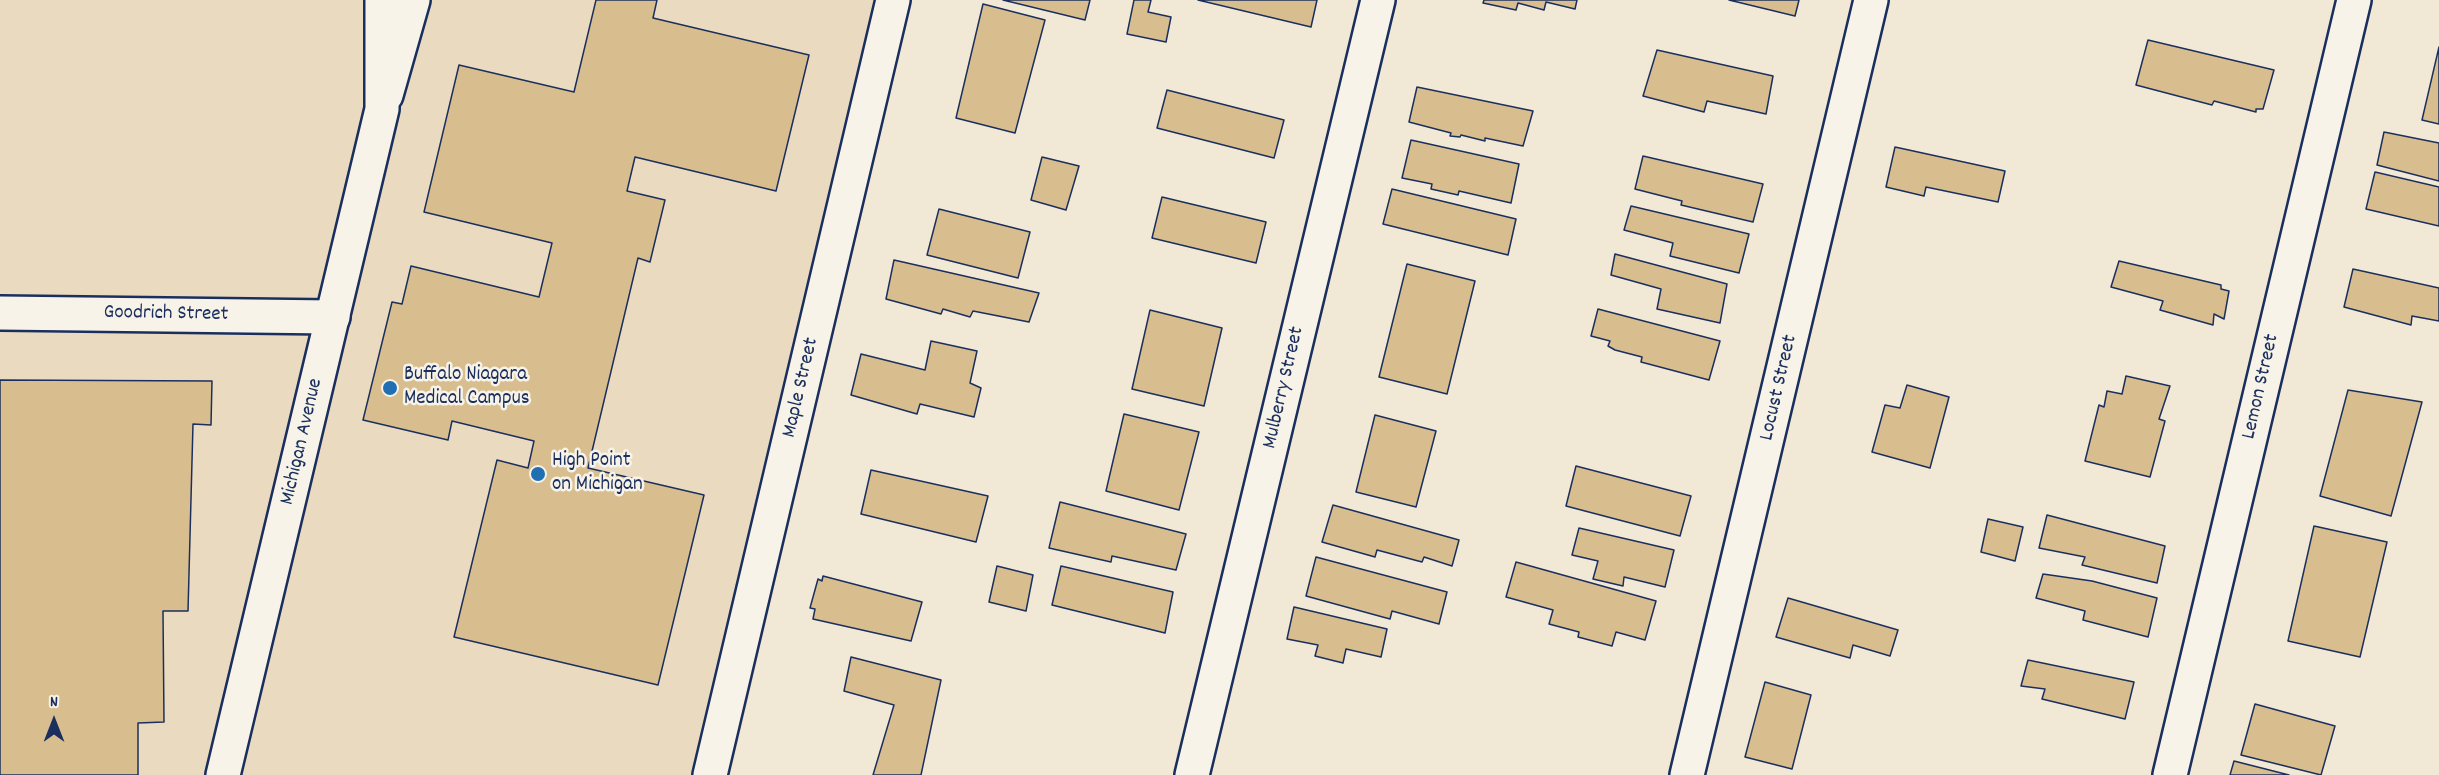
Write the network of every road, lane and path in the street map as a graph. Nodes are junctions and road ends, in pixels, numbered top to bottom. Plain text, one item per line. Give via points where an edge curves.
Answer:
1 (382, 0) edge
2 (413, 0) edge
3 (893, 0) edge
4 (1378, 0) edge
5 (1871, 0) edge
6 (2354, 0) edge
7 (382, 109) junction
8 (0, 313) edge
9 (333, 317) junction
10 (224, 775) edge
11 (710, 775) edge
12 (1192, 775) edge
13 (1687, 775) edge
14 (2170, 775) edge

1 - 7 street, Michigan Avenue
2 - 7 street, Michigan Avenue
3 - 11 street, Maple Street
4 - 12 street, Mulberry Street
5 - 13 street, Locust Street
6 - 14 street, Lemon Street
7 - 9 street, Michigan Avenue
8 - 9 street, Goodrich Street
9 - 10 street, Michigan Avenue

